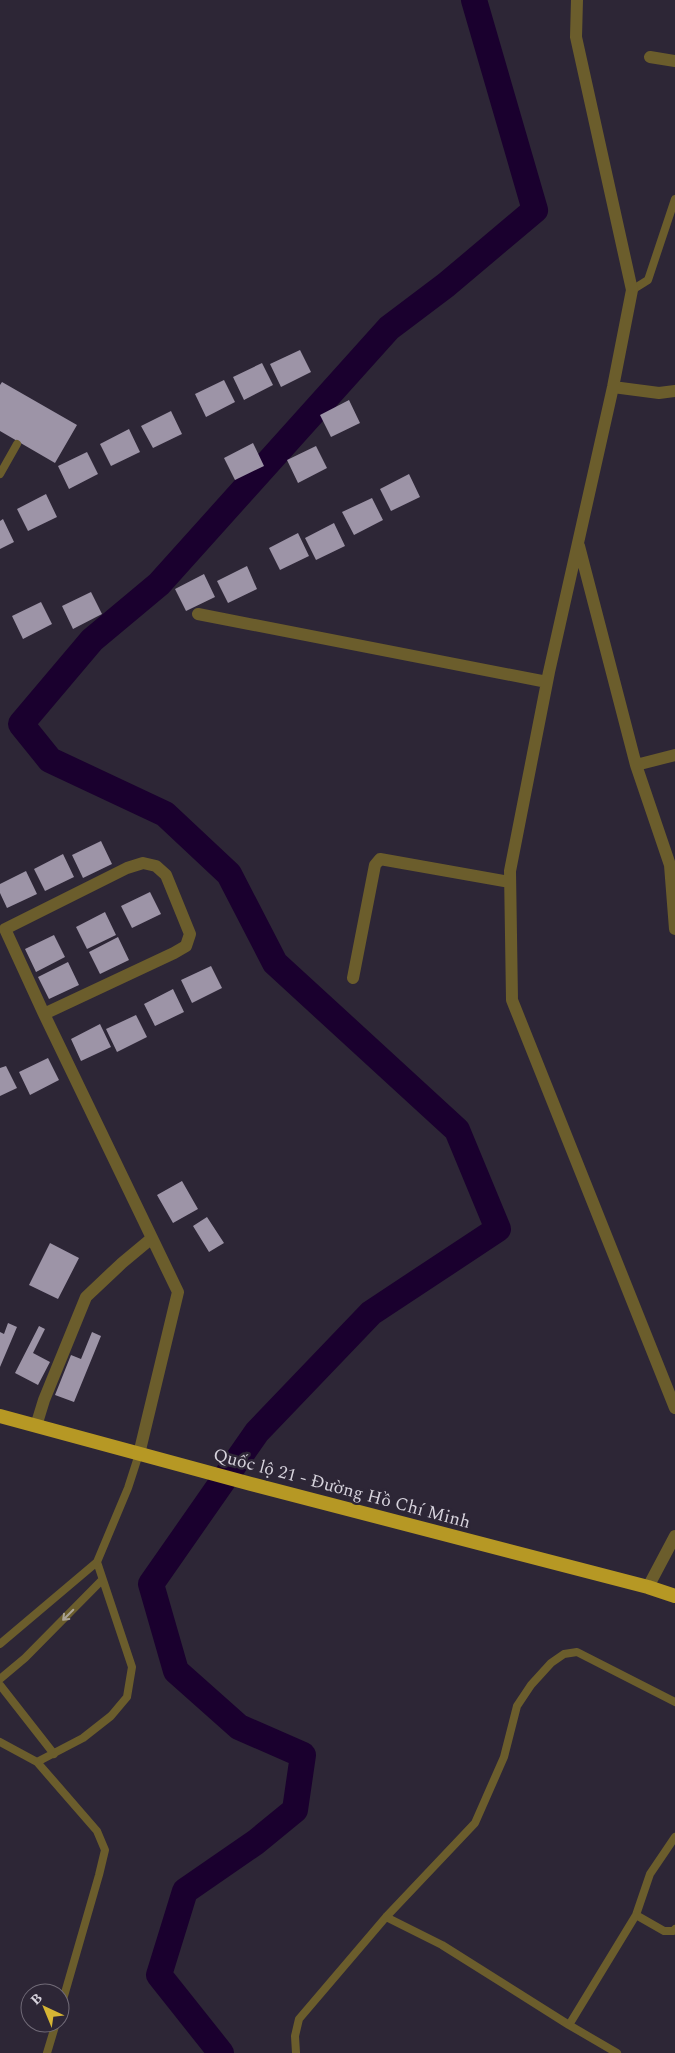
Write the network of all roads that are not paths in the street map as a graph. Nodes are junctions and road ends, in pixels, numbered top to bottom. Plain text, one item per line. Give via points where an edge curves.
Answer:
1 (577, 0) edge
2 (650, 57) dead end
3 (675, 61) edge
4 (675, 199) edge
5 (632, 290) junction
6 (613, 387) junction
7 (675, 391) edge
8 (17, 444) dead end
9 (0, 474) edge
10 (578, 544) junction
11 (198, 614) dead end
12 (547, 682) junction
13 (675, 755) edge
14 (636, 765) junction
15 (671, 854) edge
16 (510, 882) junction
17 (675, 929) edge
18 (353, 978) dead end
19 (44, 1014) junction
20 (152, 1238) junction
21 (675, 1408) edge
22 (0, 1416) edge
23 (36, 1426) junction
24 (139, 1454) junction
25 (675, 1536) edge
26 (96, 1562) junction
27 (102, 1580) junction
28 (648, 1587) junction
29 (675, 1596) edge
30 (0, 1644) edge
31 (0, 1679) edge
32 (0, 1685) edge
33 (675, 1702) edge
34 (0, 1742) edge
35 (54, 1754) junction
36 (38, 1762) junction
37 (675, 1837) edge
38 (636, 1915) junction
39 (386, 1917) junction
40 (675, 1929) edge
41 (68, 1983) edge
42 (569, 2025) junction
43 (53, 2033) edge
44 (47, 2053) edge
45 (296, 2053) edge
46 (617, 2053) edge

1 - 5 street via 576,37
2 - 3 street
4 - 5 lane via 648,280
5 - 6 street
6 - 7 street via 659,393
6 - 10 street
8 - 9 lane
10 - 12 street
10 - 14 street
11 - 12 street
12 - 16 street
13 - 14 street
14 - 15 street
15 - 17 street
16 - 18 street via 380,859 374,865
16 - 21 street via 512,1000
19 - 19 street via 5,929 127,868 143,863 156,866 166,875 190,934 186,946
19 - 20 street
20 - 23 street via 86,1298
20 - 24 street via 178,1292
22 - 23 highway, Quốc lộ 21 - Đường Hồ Chí Minh
23 - 24 highway, Quốc lộ 21 - Đường Hồ Chí Minh
24 - 26 lane
24 - 28 highway, Quốc lộ 21 - Đường Hồ Chí Minh
25 - 28 street
26 - 27 lane
26 - 30 lane
27 -> 31 lane
27 - 35 lane via 132,1667 127,1696 111,1716 83,1738
28 - 29 highway, Quốc lộ 21 - Đường Hồ Chí Minh
32 - 35 lane
33 - 39 lane via 577,1652 564,1654 531,1685 517,1706 504,1757 475,1823
34 - 36 lane
35 - 36 lane
36 - 41 lane via 98,1831 105,1850
37 - 38 lane via 650,1874
38 - 40 lane via 664,1931
38 - 42 lane
39 - 42 lane via 442,1945
39 - 45 lane via 299,2018
42 - 46 lane
43 - 44 lane

